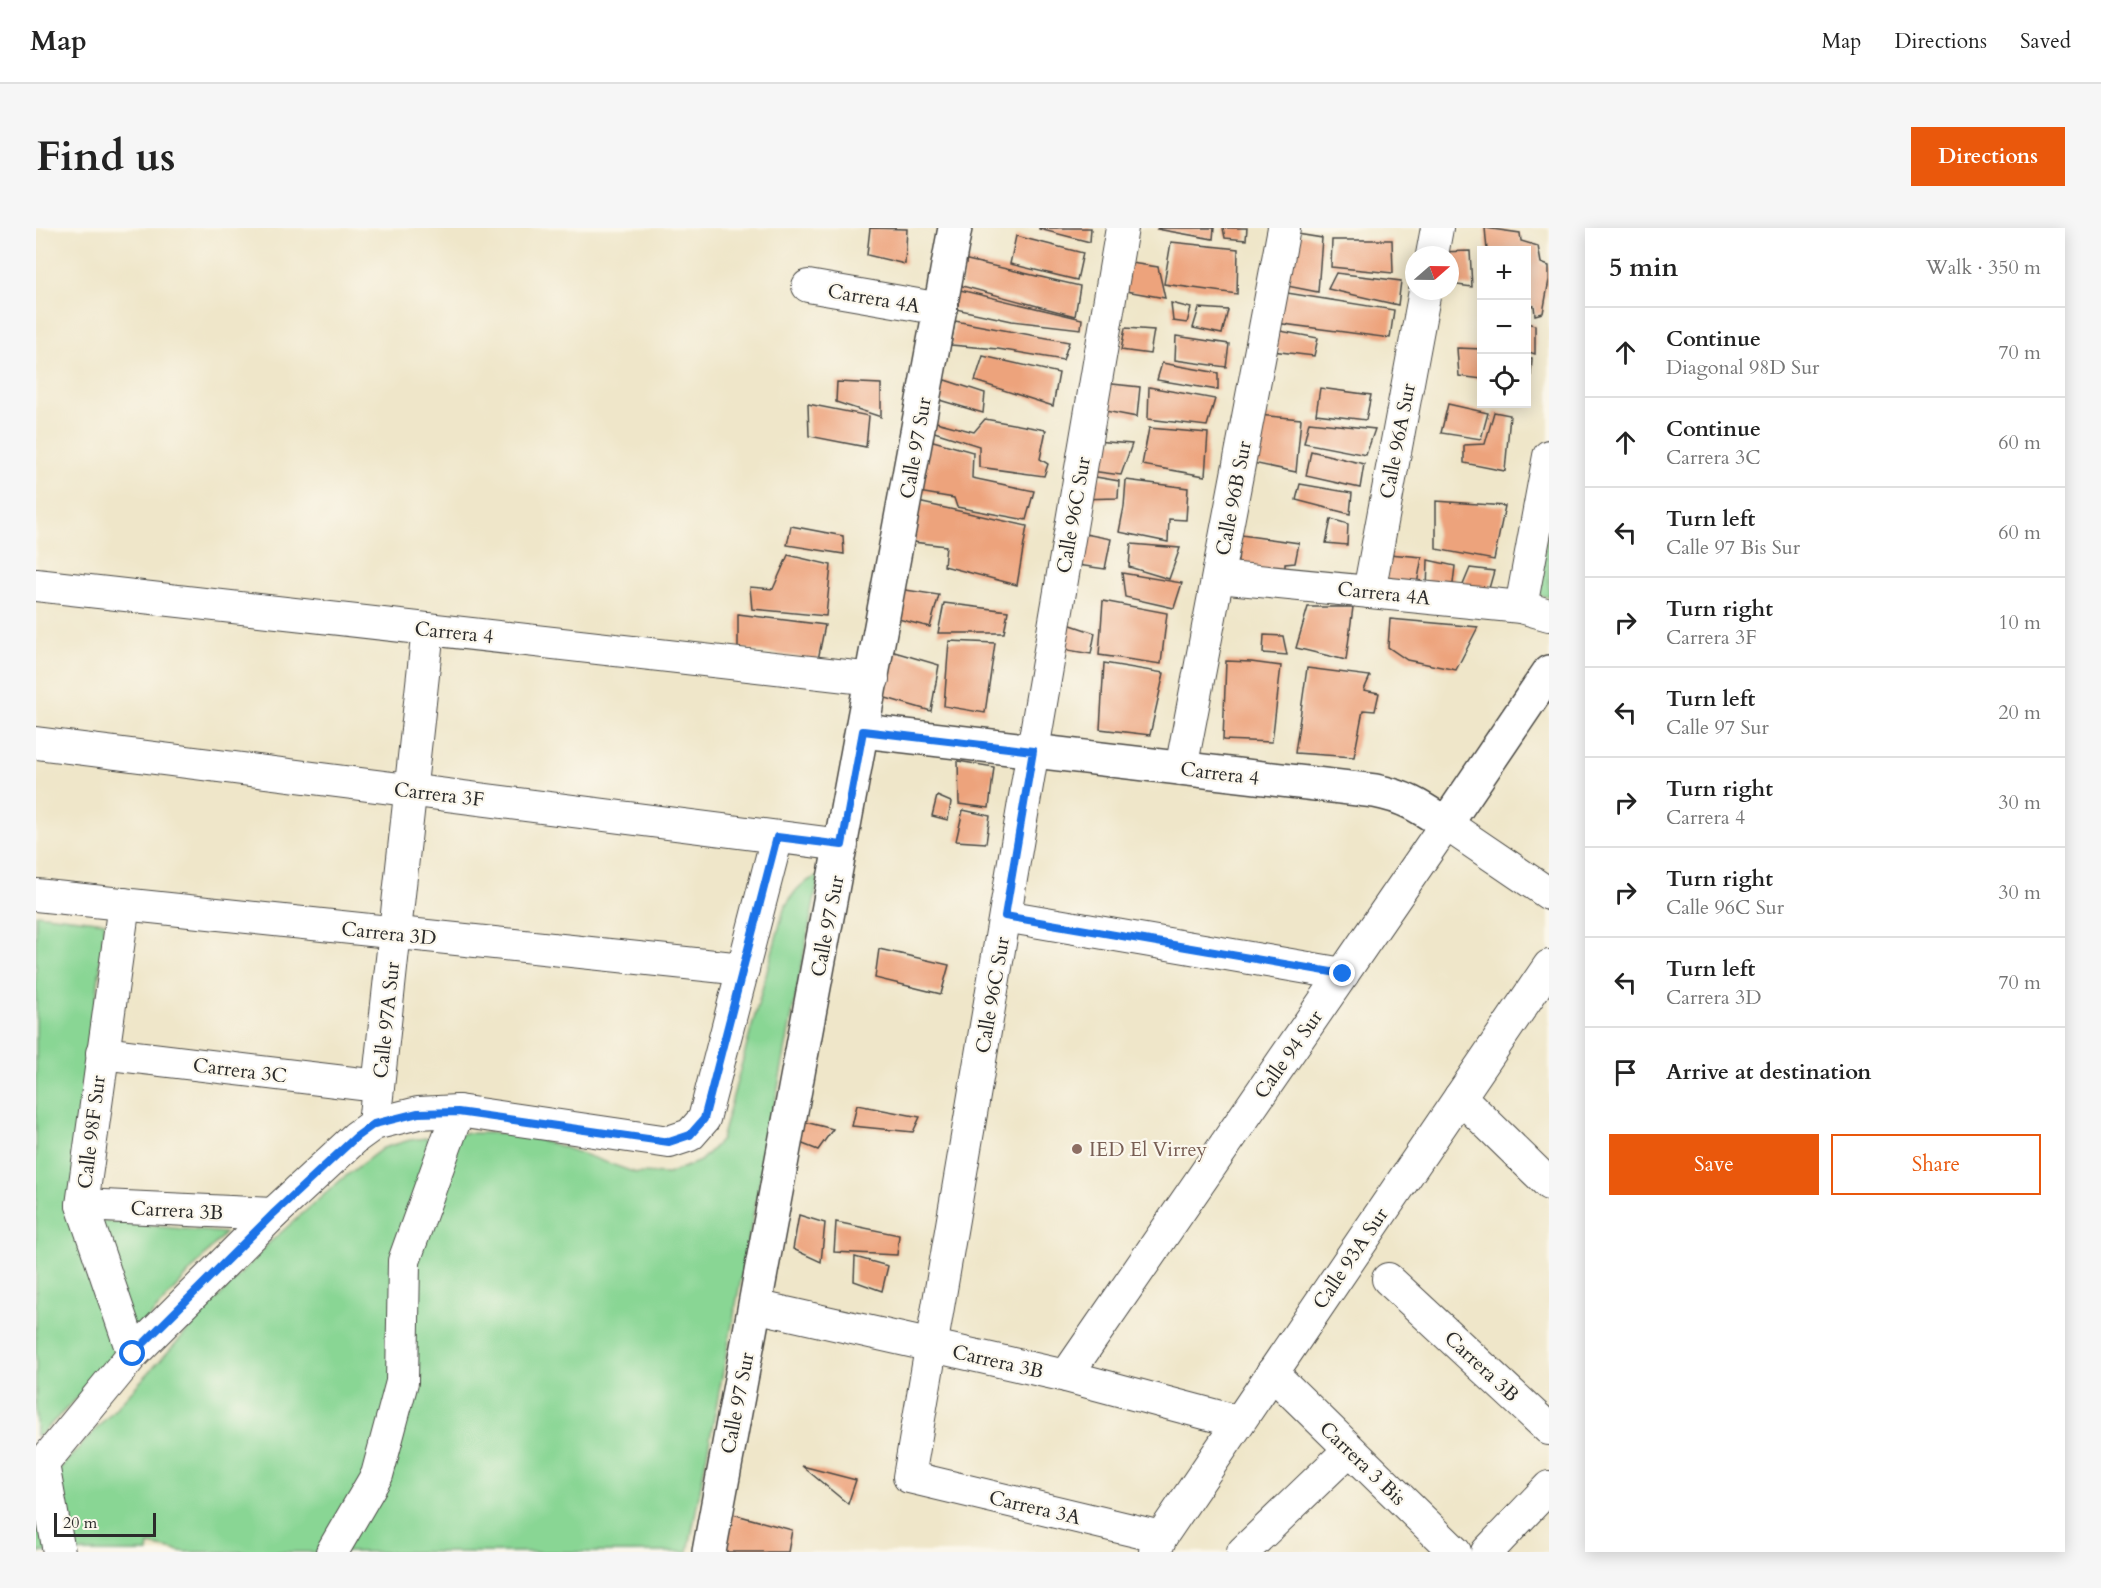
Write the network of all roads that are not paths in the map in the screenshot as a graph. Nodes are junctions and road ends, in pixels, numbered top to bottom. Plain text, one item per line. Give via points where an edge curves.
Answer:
1 (956, 228) edge
2 (1122, 228) edge
3 (1284, 228) edge
4 (1437, 228) edge
5 (1434, 246) edge
6 (808, 286) dead end
7 (1423, 300) edge
8 (941, 309) junction
9 (1549, 456) edge
10 (1218, 577) junction
11 (36, 585) edge
12 (1369, 592) junction
13 (1535, 611) edge
14 (428, 629) junction
15 (1549, 672) edge
16 (873, 679) junction
17 (863, 731) junction
18 (36, 743) edge
19 (1033, 751) junction
20 (1181, 769) junction
21 (410, 790) junction
22 (1446, 824) junction
23 (777, 837) junction
24 (842, 845) junction
25 (1549, 894) edge
26 (36, 895) edge
27 (124, 904) junction
28 (1005, 916) junction
29 (395, 933) junction
30 (1549, 966) edge
31 (743, 969) junction
32 (1343, 974) junction
33 (102, 1053) junction
34 (378, 1086) junction
35 (1460, 1097) junction
36 (458, 1112) junction
37 (374, 1124) junction
38 (1549, 1184) edge
39 (82, 1205) junction
40 (273, 1214) junction
41 (1388, 1279) dead end
42 (755, 1306) junction
43 (932, 1345) junction
44 (133, 1354) junction
45 (1272, 1373) junction
46 (1066, 1376) junction
47 (1239, 1422) junction
48 (1549, 1429) edge
49 (1349, 1450) junction
50 (40, 1468) edge
51 (909, 1477) joint
52 (1549, 1487) edge
53 (1158, 1544) edge
54 (59, 1552) edge
55 (332, 1552) edge
56 (709, 1552) edge
57 (1243, 1552) edge
58 (1455, 1552) edge
59 (1487, 1552) edge

1 - 8 street, Calle 97 Sur
2 - 19 street, Calle 96C Sur
3 - 10 street, Calle 96B Sur
4 - 5 street
6 - 8 street, Carrera 4A
7 - 12 street, Calle 96A Sur
8 - 16 street, Calle 97 Sur
9 - 13 street
10 - 12 street, Carrera 4A
10 - 20 street, Calle 96B Sur
11 - 14 street, Carrera 4
12 - 13 street, Carrera 4A
14 - 16 street, Carrera 4
14 - 21 street, Calle 97A Sur
15 - 22 street, Calle 94 Sur
16 - 17 street, Calle 97 Sur
17 - 19 street, Carrera 4
17 - 24 street, Calle 97 Sur
18 - 21 street, Carrera 3F
19 - 20 street, Carrera 4
19 - 28 street, Calle 96C Sur
20 - 22 street, Carrera 4 via 1375,791 1416,804
21 - 23 street, Carrera 3F
21 - 29 street, Calle 97A Sur
22 - 25 street, Carrera 4
22 - 32 street, Calle 94 Sur
23 - 24 street, Carrera 3F
23 - 31 street
24 - 42 street, Calle 97 Sur
26 - 27 street, Carrera 3D
27 - 29 street, Carrera 3D
27 - 33 street, Calle 98F Sur
28 - 32 street
28 - 43 street, Calle 96C Sur
29 - 31 street, Carrera 3D
29 - 34 street, Calle 97A Sur
30 - 35 street, Calle 93A Sur
31 - 36 street via 704,1119 690,1135 669,1142
32 - 46 street, Calle 94 Sur
33 - 34 street, Carrera 3C
33 - 39 street, Calle 98F Sur
34 - 37 street, Calle 97A Sur
35 - 38 street
35 - 45 street, Calle 93A Sur
36 - 37 street via 418,1113
36 - 55 street via 404,1261 402,1382 377,1475
37 - 40 street
39 - 40 street, Carrera 3B
39 - 44 street, Calle 98F Sur
40 - 44 street
41 - 48 street, Carrera 3B
42 - 43 street, Carrera 3B
42 - 56 street, Calle 97 Sur
43 - 46 street, Carrera 3B
43 - 51 street, Calle 96C Sur
44 - 50 street
45 - 47 street, Calle 93A Sur
45 - 49 street, Carrera 3 Bis
46 - 47 street, Carrera 3B
47 - 53 street, Calle 93A Sur
49 - 57 street
49 - 58 street, Carrera 3 Bis
50 - 54 street
51 - 53 street, Carrera 3A
52 - 59 street

